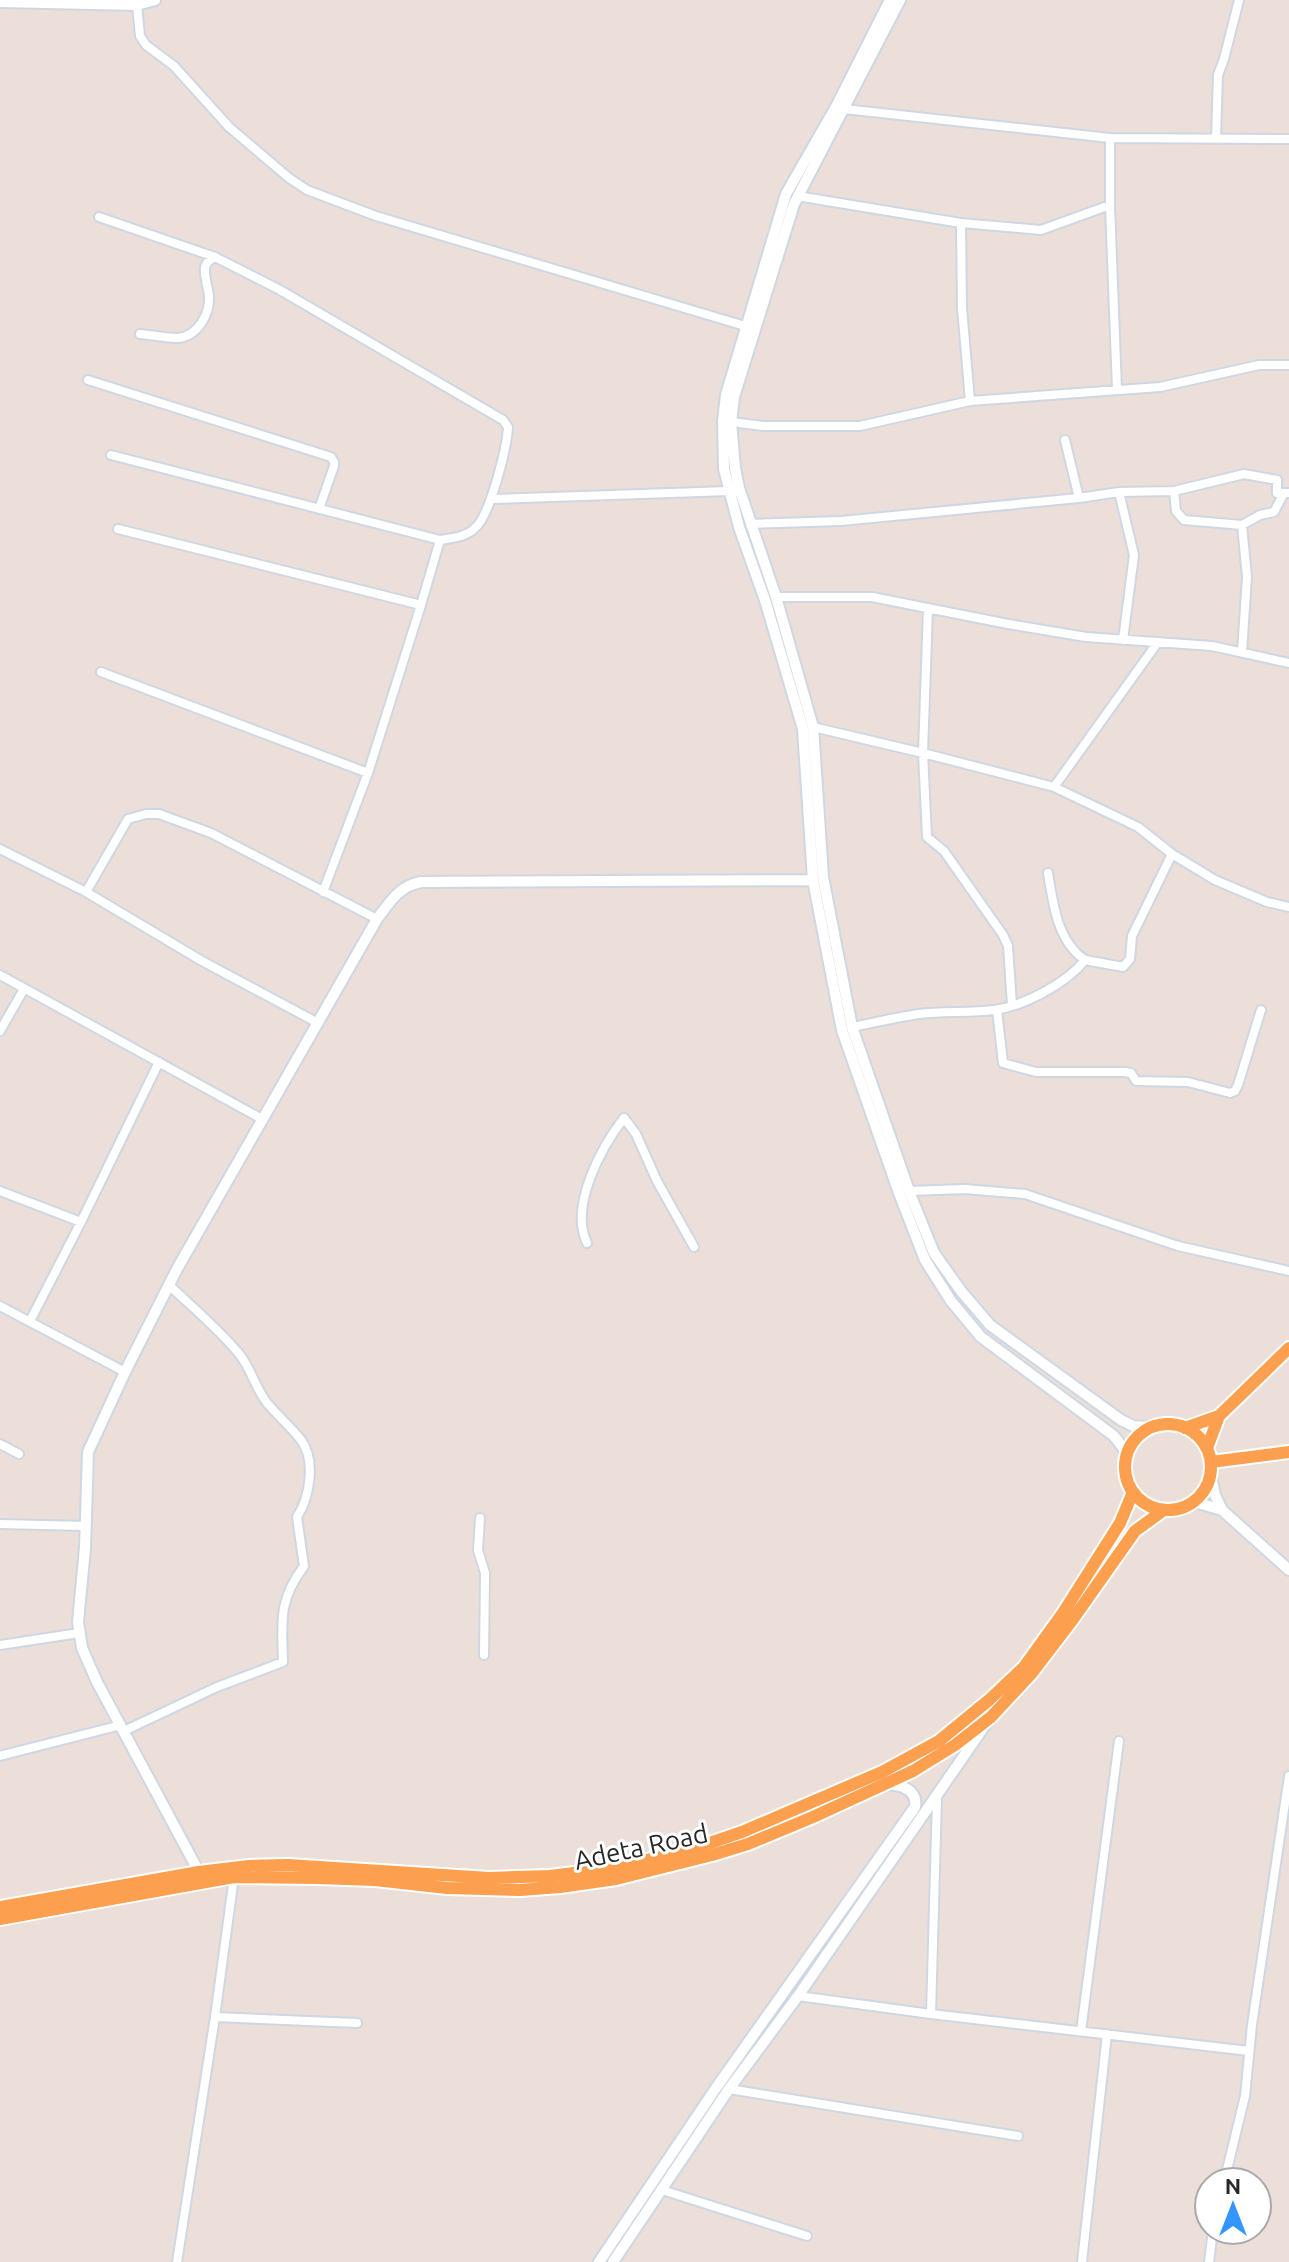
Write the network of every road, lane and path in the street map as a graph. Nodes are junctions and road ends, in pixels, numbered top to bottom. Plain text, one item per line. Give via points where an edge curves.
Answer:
1 (155, 0) edge
2 (890, 0) edge
3 (900, 0) edge
4 (1239, 0) edge
5 (0, 2) edge
6 (137, 5) junction
7 (862, 66) junction
8 (844, 109) junction
9 (1110, 138) junction
10 (1216, 139) junction
11 (1289, 139) edge
12 (797, 196) junction
13 (1110, 205) junction
14 (99, 217) dead end
15 (961, 223) junction
16 (215, 257) junction
17 (758, 300) junction
18 (745, 326) junction
19 (140, 334) dead end
20 (1289, 365) edge
21 (88, 380) dead end
22 (1117, 390) junction
23 (970, 401) junction
24 (731, 422) junction
25 (1065, 440) dead end
26 (111, 455) dead end
27 (729, 491) junction
28 (1174, 491) junction
29 (1119, 492) junction
30 (1286, 493) edge
31 (1079, 498) junction
32 (492, 499) junction
33 (319, 509) junction
34 (750, 524) junction
35 (1242, 525) junction
36 (118, 529) dead end
37 (440, 540) junction
38 (776, 597) junction
39 (421, 605) junction
40 (928, 608) junction
41 (780, 630) junction
42 (1123, 640) junction
43 (1158, 642) junction
44 (1242, 652) junction
45 (1289, 663) edge
46 (101, 672) dead end
47 (813, 727) junction
48 (923, 753) junction
49 (368, 773) junction
50 (1054, 787) junction
51 (0, 849) edge
52 (1172, 854) junction
53 (1048, 873) dead end
54 (813, 880) junction
55 (86, 892) junction
56 (323, 892) junction
57 (1289, 907) edge
58 (377, 919) junction
59 (1085, 960) junction
60 (0, 975) edge
61 (24, 989) junction
62 (1012, 1005) junction
63 (997, 1010) junction
64 (1261, 1010) dead end
65 (318, 1023) junction
66 (852, 1027) junction
67 (0, 1031) edge
68 (159, 1062) junction
69 (262, 1119) junction
70 (0, 1191) edge
71 (909, 1191) junction
72 (914, 1216) junction
73 (81, 1222) junction
74 (587, 1243) dead end
75 (694, 1247) dead end
76 (1289, 1271) edge
77 (169, 1285) junction
78 (0, 1306) edge
79 (30, 1321) junction
80 (1289, 1348) edge
81 (125, 1372) junction
82 (1219, 1416) junction
83 (1153, 1427) junction
84 (1185, 1428) junction
85 (0, 1444) edge
86 (1207, 1448) junction
87 (1289, 1452) edge
88 (1127, 1453) junction
89 (19, 1454) dead end
90 (1211, 1462) junction
91 (1211, 1476) junction
92 (1133, 1492) junction
93 (1195, 1502) junction
94 (1164, 1510) junction
95 (1222, 1510) junction
96 (480, 1518) dead end
97 (0, 1524) edge
98 (86, 1526) junction
99 (1289, 1570) edge
100 (79, 1633) junction
101 (0, 1645) edge
102 (484, 1655) dead end
103 (991, 1717) junction
104 (122, 1728) junction
105 (1119, 1741) dead end
106 (0, 1756) edge
107 (1289, 1776) edge
108 (886, 1784) junction
109 (937, 1797) junction
110 (662, 1862) junction
111 (199, 1872) junction
112 (234, 1877) junction
113 (0, 1907) edge
114 (0, 1919) edge
115 (798, 1996) junction
116 (931, 2014) junction
117 (215, 2017) junction
118 (357, 2023) dead end
119 (1081, 2031) junction
120 (1107, 2034) junction
121 (1249, 2051) junction
122 (729, 2089) junction
123 (1018, 2136) dead end
124 (1228, 2166) edge
125 (662, 2190) junction
126 (807, 2236) dead end
127 (177, 2262) edge
128 (599, 2262) edge
129 (613, 2262) edge
130 (1082, 2262) edge

1 - 6 street
2 - 7 street
3 - 7 street
4 - 10 street via 1218,75
5 - 6 street
6 - 18 street via 146,45 174,66 229,127 307,190 376,216
7 - 8 street
7 - 17 street via 790,184
8 - 9 street
8 - 12 street
9 - 10 street
9 - 13 street
10 - 11 street
12 - 15 street
12 - 17 street
13 - 15 street via 1041,230
13 - 22 street
14 - 16 street
15 - 23 street
16 - 19 street via 204,271 209,300 195,330 179,338
16 - 32 street via 503,420 508,433
17 - 18 street
17 - 24 street
18 - 27 street via 723,421
20 - 22 street via 1259,365 1160,387
21 - 33 street via 331,457 334,466
22 - 23 street
23 - 24 street via 860,426
24 - 34 street via 739,488
25 - 31 street
26 - 33 street
27 - 32 street
27 - 41 street
28 - 29 street
28 - 30 street via 1244,474 1277,480 1277,493
28 - 35 street via 1176,511 1184,520
29 - 31 street
29 - 42 street via 1134,555
30 - 35 street via 1274,512
31 - 34 street via 841,521
32 - 37 street via 473,531
33 - 37 street
34 - 38 street
35 - 44 street via 1247,577
36 - 39 street
37 - 39 street
38 - 40 street via 872,597
38 - 41 street
39 - 49 street
40 - 42 street
40 - 48 street
41 - 47 street
41 - 54 street via 803,729
42 - 43 street
43 - 44 street
43 - 50 street
44 - 45 street
46 - 49 street
47 - 48 street
47 - 66 street via 823,877
48 - 50 street
48 - 62 street via 927,837 944,851 1003,935
49 - 56 street
50 - 52 street via 1138,827
51 - 55 street
52 - 57 street via 1215,880
52 - 59 street via 1132,936 1130,959 1123,967
53 - 59 street via 1060,927
54 - 58 street via 421,882 401,889
54 - 72 street via 842,1030
55 - 56 street via 128,819 146,814 211,833
55 - 65 street
56 - 58 street
58 - 65 street
59 - 62 street via 1063,980
60 - 61 street
61 - 67 street
61 - 68 street
62 - 63 street
63 - 64 street via 1003,1063 1036,1072 1125,1072 1136,1081 1188,1082 1230,1093 1238,1085
63 - 66 street via 919,1014
65 - 69 street
66 - 71 street
68 - 69 street
68 - 73 street
69 - 77 street
70 - 73 street
71 - 72 street
71 - 76 street via 1025,1194 1178,1246
72 - 83 street via 934,1253 990,1325 1121,1420
72 - 88 street via 925,1260 981,1337 1114,1436
73 - 79 street
74 - 75 street via 582,1215 586,1193 608,1138 624,1118
77 - 81 street
77 - 104 street via 243,1358 265,1401 303,1443 309,1470 305,1504 297,1517 304,1566 290,1585 282,1611 283,1662
78 - 79 street
79 - 81 street
80 - 82 main road
81 - 98 street via 88,1452
82 - 84 main road
82 - 86 main road
83 - 84 main road
83 - 88 main road
84 - 86 main road
85 - 89 street
86 - 90 main road
87 - 90 main road
88 - 92 main road via 1125,1473
90 - 91 main road
91 - 93 main road
91 - 95 street
92 - 94 main road via 1148,1506
92 - 110 main road, Adeta Road via 1120,1523 1024,1667 939,1741 882,1772
93 - 94 main road
93 - 95 street
94 - 103 main road, Adeta Road via 1135,1531 1031,1674
95 - 99 street
96 - 102 street
97 - 98 street
98 - 100 street
100 - 101 street
100 - 104 street
103 - 108 main road, Adeta Road via 955,1745
103 - 109 street
104 - 106 street
104 - 111 street
105 - 119 street
107 - 121 street
108 - 110 main road, Adeta Road via 759,1840
108 - 128 street via 913,1793 915,1807
109 - 115 street
109 - 116 street
110 - 111 main road, Adeta Road via 489,1878 288,1865
110 - 112 main road, Adeta Road via 616,1879 520,1890
111 - 113 main road, Adeta Road
112 - 114 main road, Adeta Road
112 - 117 street
115 - 116 street
115 - 122 street
116 - 119 street
117 - 118 street
117 - 127 street
119 - 120 street
120 - 121 street
120 - 130 street
121 - 124 street via 1245,2096
122 - 123 street
122 - 125 street
125 - 126 street
125 - 129 street

